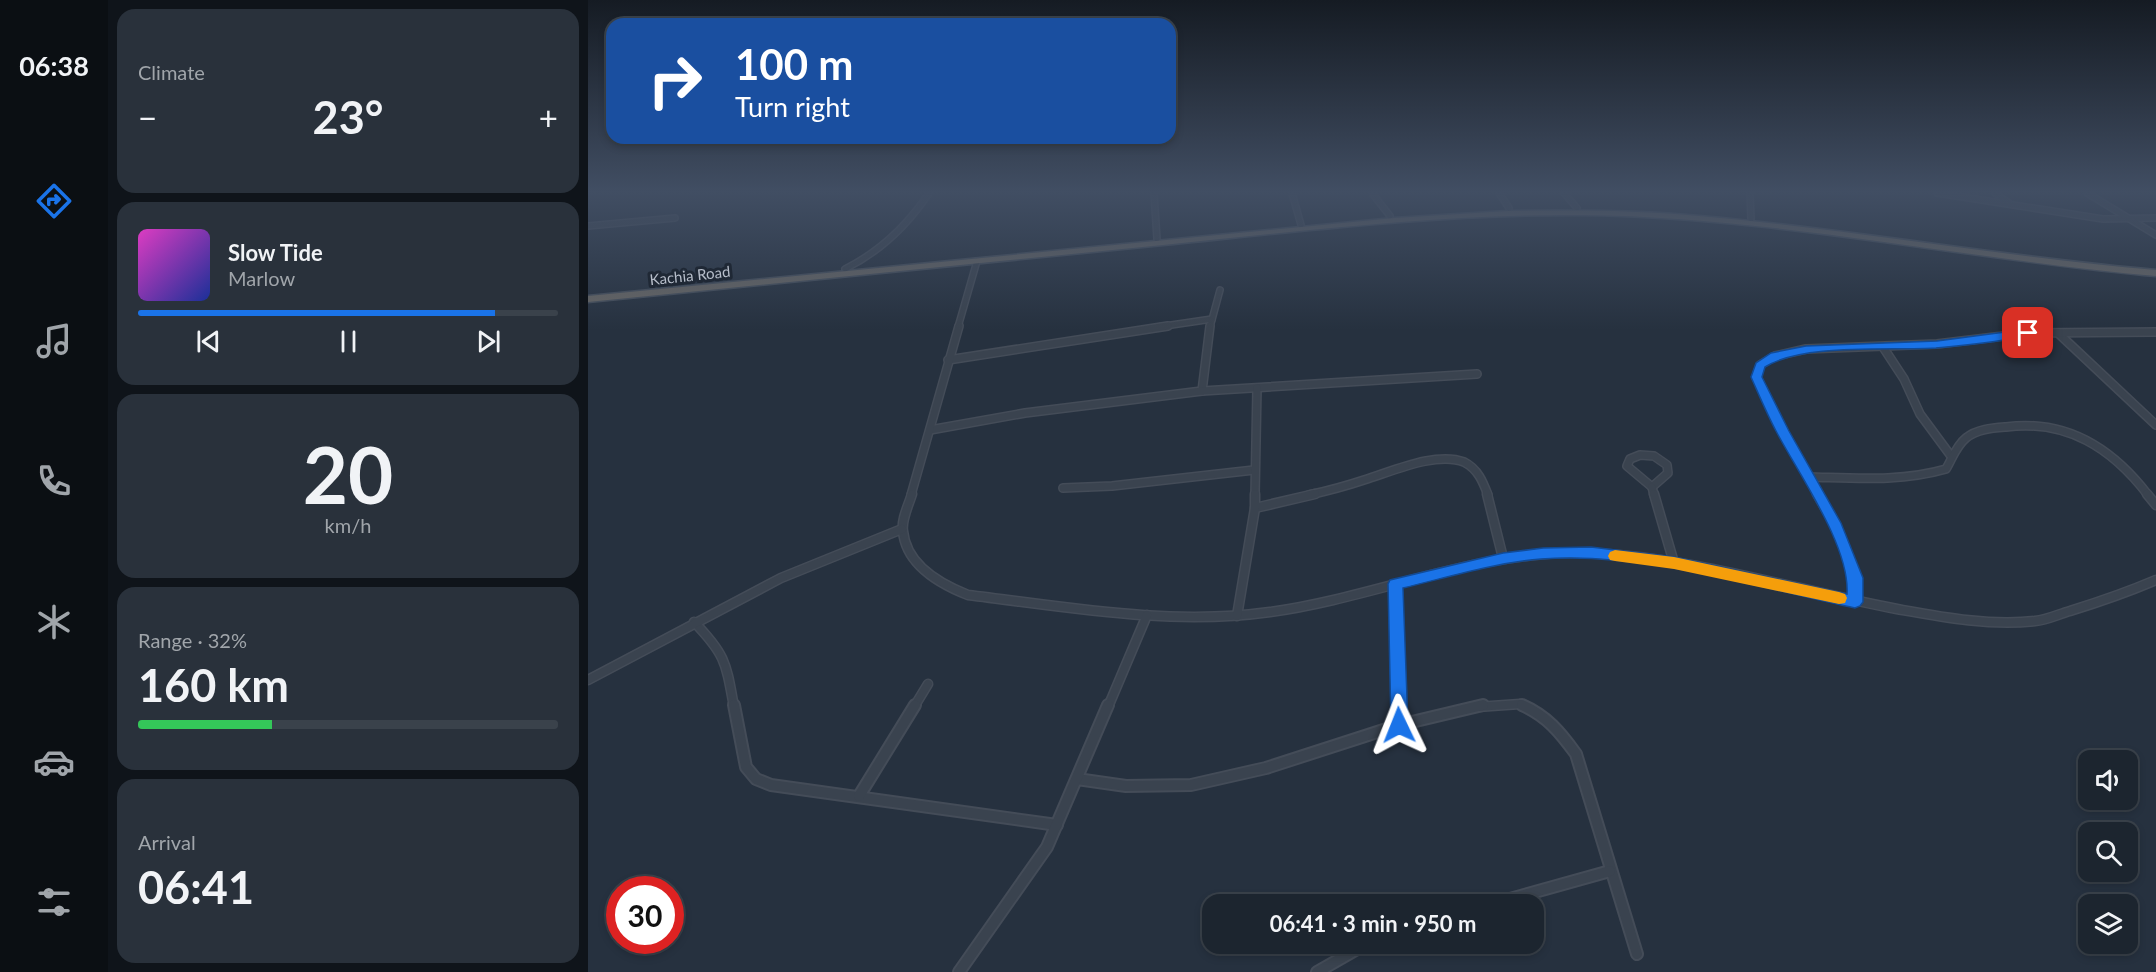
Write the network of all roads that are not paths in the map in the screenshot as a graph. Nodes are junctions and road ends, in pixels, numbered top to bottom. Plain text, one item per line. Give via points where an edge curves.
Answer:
1 (890, 238) edge
2 (1164, 238) edge
3 (1209, 238) edge
4 (1865, 238) edge
5 (1899, 238) edge
6 (1157, 239) joint
7 (977, 261) junction
8 (845, 269) junction
9 (2156, 269) edge
10 (2156, 273) edge
11 (1220, 290) dead end
12 (588, 294) edge
13 (588, 299) edge
14 (1212, 319) junction
15 (2156, 332) edge
16 (2058, 333) junction
17 (1883, 347) junction
18 (948, 360) junction
19 (1477, 374) dead end
20 (1257, 388) junction
21 (1202, 391) junction
22 (2156, 425) edge
23 (930, 430) junction
24 (1951, 456) junction
25 (1254, 470) junction
26 (1808, 477) junction
27 (1652, 487) junction
28 (1063, 488) dead end
29 (2156, 505) edge
30 (1255, 508) junction
31 (902, 529) junction
32 (1503, 558) junction
33 (1674, 563) junction
34 (2156, 580) edge
35 (1395, 584) junction
36 (1855, 602) junction
37 (1147, 615) junction
38 (1237, 616) junction
39 (694, 622) junction
40 (588, 680) edge
41 (928, 684) dead end
42 (1399, 725) junction
43 (1077, 779) junction
44 (859, 796) junction
45 (1057, 825) junction
46 (1610, 870) junction
47 (1527, 894) edge
48 (1348, 954) edge
49 (1637, 954) dead end
50 (959, 972) edge
51 (1317, 972) edge

1 - 8 street via 874,255
2 - 6 highway, Kachia Road
3 - 7 highway, Kachia Road
4 - 10 highway, Kachia Road
5 - 9 highway, Kachia Road
6 - 8 highway, Kachia Road
7 - 13 highway, Kachia Road
7 - 18 street
8 - 12 highway, Kachia Road
11 - 14 street
14 - 18 street
14 - 21 street
15 - 16 street
16 - 17 street
16 - 22 street
17 - 24 street via 1920,414
17 - 26 street via 1806,349 1775,356 1760,365 1756,377
18 - 23 street
19 - 20 street
20 - 21 street
20 - 25 street
21 - 23 street via 1025,413
23 - 31 street
24 - 26 street via 1946,469 1931,475
24 - 29 street via 1966,438 1989,429 2053,427 2077,432 2096,442 2136,478
25 - 28 street
25 - 30 street
26 - 36 street via 1834,523 1856,578
27 - 27 street via 1628,466 1630,459 1649,454 1667,465 1668,473
27 - 33 street
30 - 32 street via 1421,464 1456,460 1478,472 1490,502
30 - 38 street
31 - 37 street via 906,547 916,563 946,587 968,595
31 - 39 street via 813,563
32 - 33 street via 1591,553
32 - 35 street
33 - 36 street
34 - 36 street via 2126,594 2038,621 1965,621
35 - 38 street via 1307,606
35 - 42 street
37 - 38 street
37 - 43 street
39 - 40 street
39 - 44 street via 715,644 726,663 746,767 756,779 771,785
41 - 44 street
42 - 43 street via 1266,768 1191,785 1126,786
42 - 46 street via 1483,705 1520,704 1538,712 1557,727 1576,754
43 - 45 street
44 - 45 street
45 - 50 street via 1032,871
46 - 47 street
46 - 49 street
48 - 51 street

